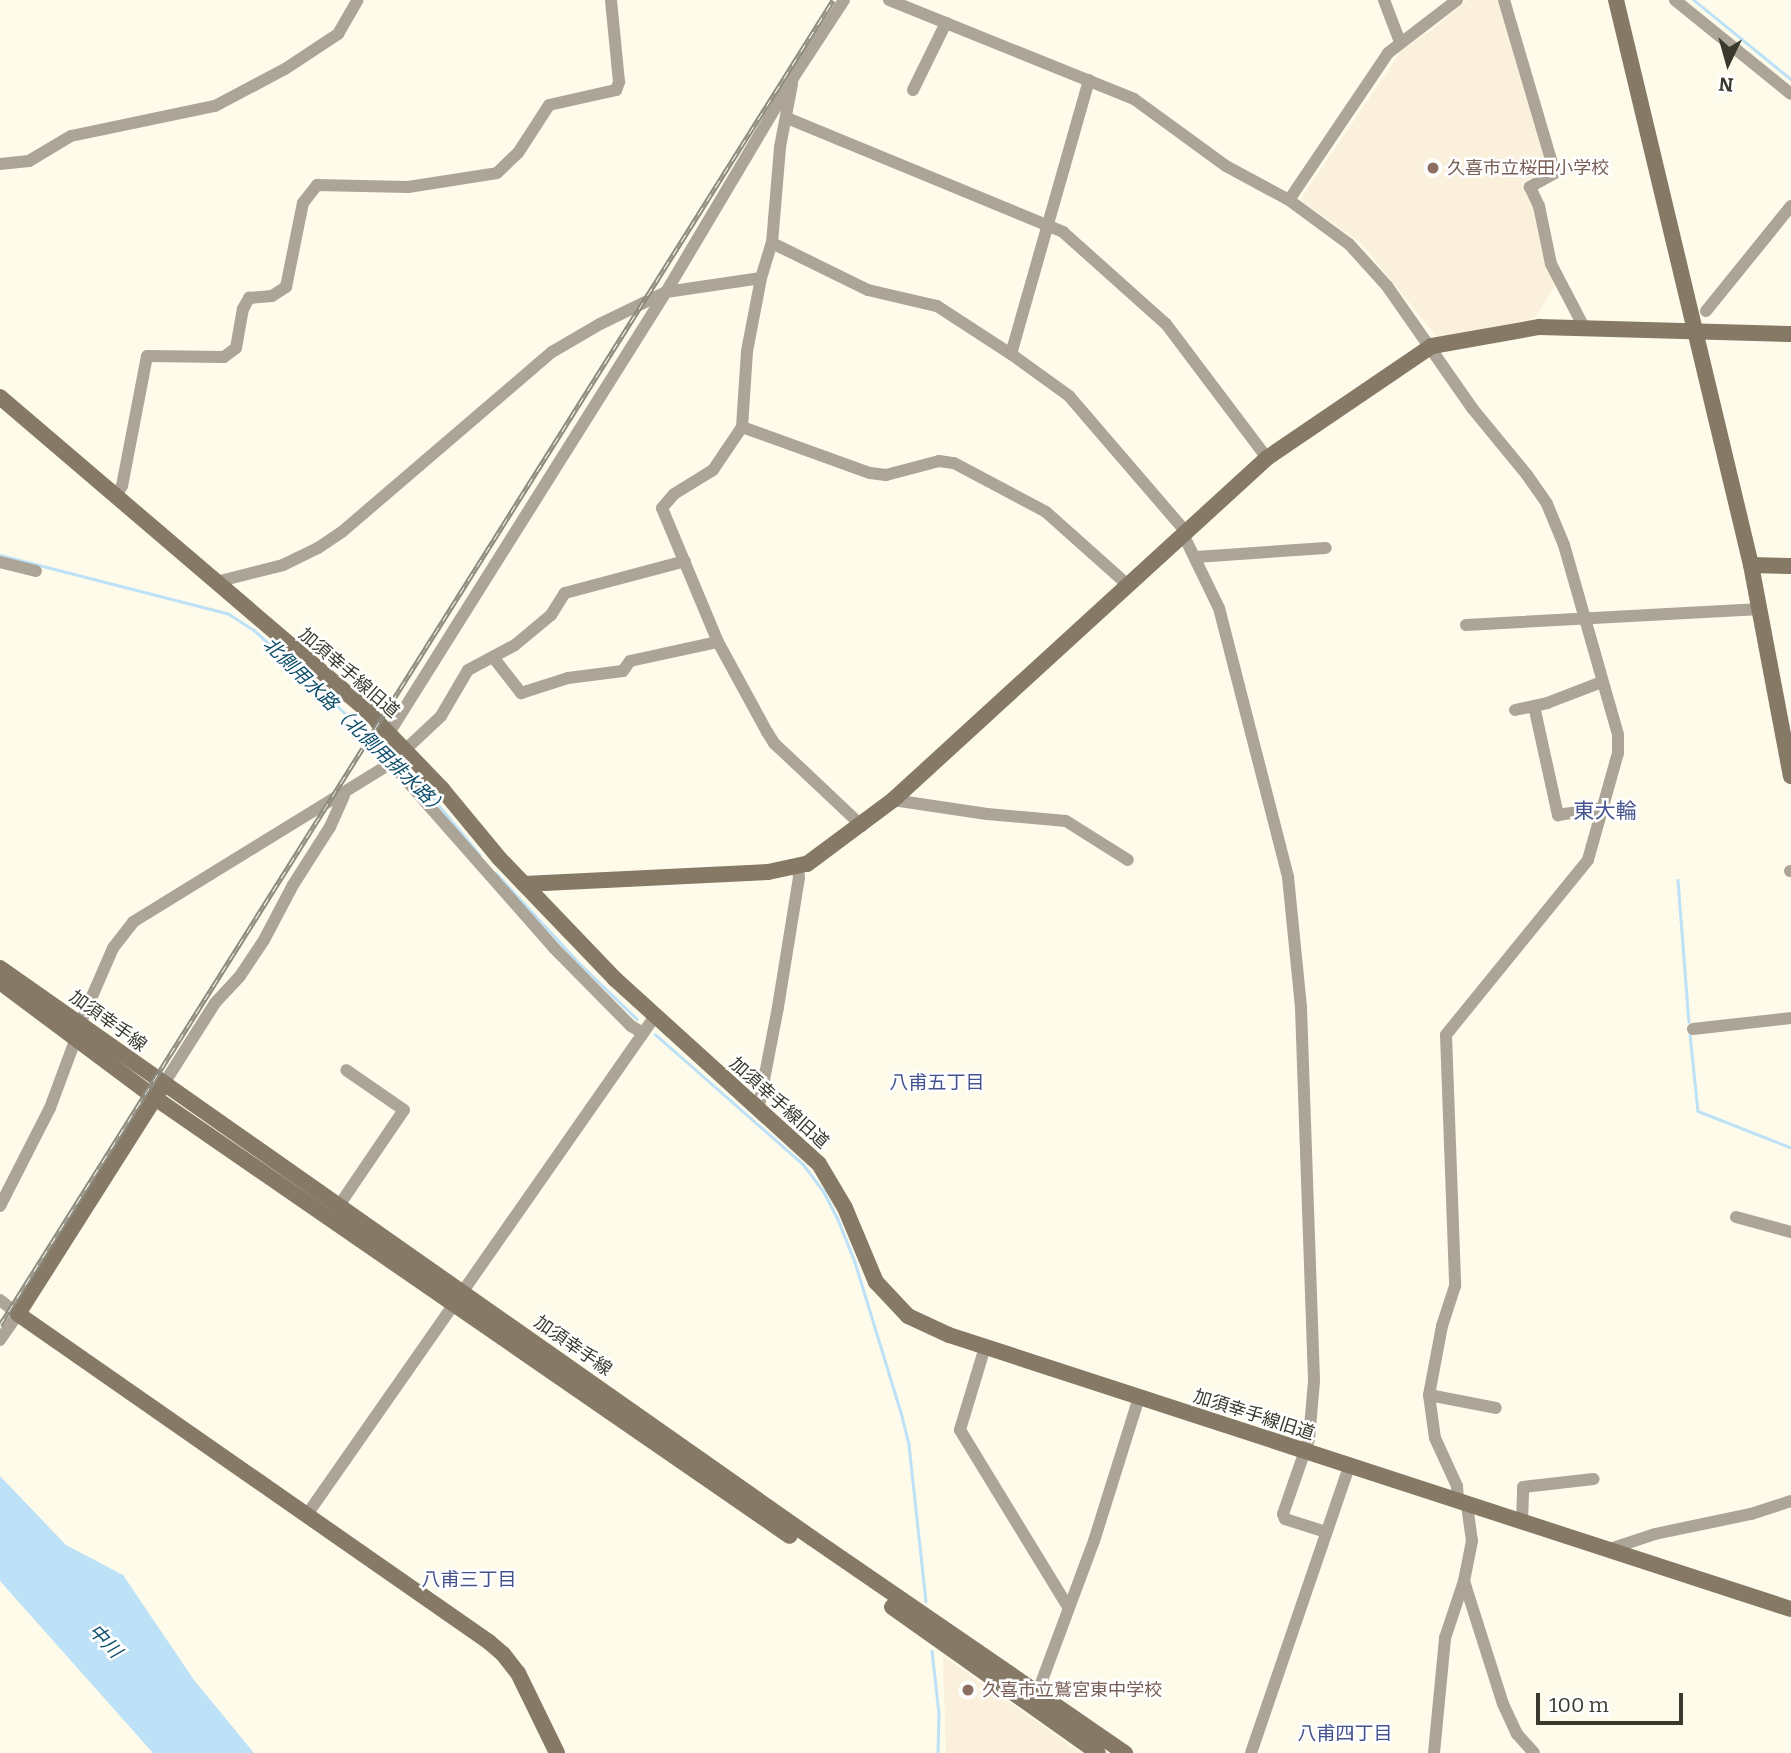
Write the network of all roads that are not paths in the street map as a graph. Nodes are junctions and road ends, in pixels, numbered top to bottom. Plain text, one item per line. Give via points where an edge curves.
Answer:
1 (358, 0) edge
2 (611, 0) edge
3 (844, 0) edge
4 (889, 0) edge
5 (1384, 0) edge
6 (1457, 0) edge
7 (1504, 0) edge
8 (1616, 0) edge
9 (1675, 0) edge
10 (946, 23) junction
11 (1400, 42) junction
12 (793, 78) junction
13 (1089, 80) junction
14 (914, 89) dead end
15 (1791, 94) edge
16 (787, 118) junction
17 (0, 164) edge
18 (1289, 200) junction
19 (1791, 206) edge
20 (1047, 226) junction
21 (772, 243) junction
22 (761, 278) junction
23 (666, 292) junction
24 (1706, 311) dead end
25 (1585, 329) junction
26 (1697, 331) junction
27 (1791, 334) edge
28 (1432, 346) junction
29 (1010, 354) junction
30 (0, 397) edge
31 (743, 427) junction
32 (1267, 458) junction
33 (115, 497) junction
34 (1184, 533) junction
35 (1326, 548) dead end
36 (1196, 557) junction
37 (685, 561) junction
38 (0, 562) edge
39 (1751, 565) junction
40 (1791, 566) edge
41 (36, 571) dead end
42 (216, 582) junction
43 (1128, 585) junction
44 (1760, 610) junction
45 (1584, 619) junction
46 (1466, 625) dead end
47 (718, 642) junction
48 (493, 657) junction
49 (1602, 682) junction
50 (1534, 706) junction
51 (1515, 710) dead end
52 (389, 733) junction
53 (405, 751) junction
54 (391, 762) junction
55 (1791, 776) edge
56 (344, 795) junction
57 (893, 800) junction
58 (1603, 807) junction
59 (862, 826) junction
60 (1128, 860) dead end
61 (798, 868) junction
62 (524, 884) junction
63 (0, 968) edge
64 (0, 982) edge
65 (655, 1016) junction
66 (1791, 1018) edge
67 (1693, 1029) dead end
68 (78, 1031) junction
69 (643, 1033) junction
70 (346, 1069) dead end
71 (159, 1091) junction
72 (758, 1111) junction
73 (0, 1206) edge
74 (338, 1207) junction
75 (1736, 1217) dead end
76 (1791, 1232) edge
77 (458, 1298) junction
78 (0, 1300) edge
79 (18, 1314) junction
80 (0, 1340) edge
81 (985, 1348) junction
82 (1429, 1395) junction
83 (1139, 1397) junction
84 (1496, 1408) dead end
85 (1304, 1452) junction
86 (1349, 1466) junction
87 (1594, 1479) dead end
88 (1791, 1502) edge
89 (1462, 1503) junction
90 (306, 1516) junction
91 (1522, 1522) junction
92 (1326, 1532) junction
93 (1608, 1550) junction
94 (1464, 1581) junction
95 (1068, 1606) junction
96 (1791, 1609) edge
97 (1037, 1695) junction
98 (557, 1753) edge
99 (1098, 1753) edge
100 (1125, 1753) edge
101 (1251, 1753) edge
102 (1434, 1753) edge
103 (1534, 1753) edge

1 - 17 street via 338,34 215,106 71,136 29,161
2 - 33 street via 616,90 549,105 518,152 497,173 408,187 317,185 303,203 286,287 272,296 250,298 243,309 236,348 224,357 147,356 122,486
3 - 12 street
4 - 10 street
5 - 11 street
6 - 11 street
7 - 25 street via 1555,173 1530,187 1552,264
8 - 26 street
9 - 15 street
10 - 13 street
10 - 14 street
11 - 18 street via 1377,67
12 - 16 street
12 - 23 street
13 - 18 street via 1134,99 1226,166
13 - 20 street
16 - 20 street
16 - 21 street
18 - 28 street via 1357,251
19 - 24 street
20 - 29 street
20 - 32 street via 1074,241 1166,324
21 - 22 street
21 - 29 street via 868,290 937,306
22 - 23 street
22 - 31 street via 747,351
23 - 42 street via 552,352 343,531 317,548 283,565
23 - 52 street
25 - 26 street
25 - 28 street via 1539,327
26 - 27 street
26 - 39 street
28 - 32 street
28 - 45 street via 1472,408 1547,504 1564,545
29 - 34 street via 1069,396
30 - 33 street, 加須幸手線旧道
31 - 37 street via 713,470 662,508
31 - 43 street via 870,473 886,475 939,461 954,463 1046,512
32 - 34 street
33 - 42 street, 加須幸手線旧道
34 - 36 street
34 - 43 street
35 - 36 street
36 - 85 street via 1219,608 1291,894 1301,1008 1314,1381
37 - 47 street
37 - 48 street via 565,593 551,615
38 - 41 street
39 - 40 street
39 - 44 street
42 - 52 street, 加須幸手線旧道
43 - 57 street
44 - 45 street
44 - 55 street
45 - 46 street
45 - 49 street
47 - 48 street via 630,661 623,671 568,678 521,693
47 - 59 street via 774,743
48 - 53 street via 468,670 441,716
49 - 50 street
49 - 58 street via 1618,744
50 - 51 street
50 - 58 street via 1558,815
52 - 53 street, 加須幸手線旧道
53 - 54 street
53 - 62 street, 加須幸手線旧道
54 - 56 street
54 - 69 street via 554,948
56 - 68 street via 133,922 113,948
56 - 71 street via 264,940 215,1003
57 - 59 street
57 - 60 street via 1066,821
58 - 82 street via 1583,868 1446,1035 1455,1286
59 - 61 street
61 - 62 street
61 - 72 street
62 - 65 street, 加須幸手線旧道
63 - 68 street, 加須幸手線
64 - 68 street, 加須幸手線
65 - 69 street
65 - 72 street, 加須幸手線旧道
66 - 67 street
68 - 71 street, 加須幸手線
68 - 73 street via 50,1108
69 - 77 street
70 - 74 street via 404,1110
71 - 74 street, 加須幸手線
71 - 77 street, 加須幸手線
71 - 79 street
72 - 81 street, 加須幸手線旧道 via 819,1164 837,1192 876,1282 891,1300 920,1323
74 - 77 street, 加須幸手線
75 - 76 street
77 - 90 street
77 - 97 street, 加須幸手線
77 - 99 street, 加須幸手線
78 - 79 street
79 - 80 street
79 - 90 street
81 - 83 street, 加須幸手線旧道
81 - 95 street via 960,1430
82 - 84 street
82 - 89 street via 1435,1438
83 - 85 street, 加須幸手線旧道
83 - 95 street via 1094,1541
85 - 86 street, 加須幸手線旧道
85 - 92 street via 1283,1514 1285,1519
86 - 89 street, 加須幸手線旧道
86 - 92 street
87 - 91 street via 1523,1487
88 - 93 street via 1655,1534
89 - 91 street, 加須幸手線旧道
89 - 94 street via 1472,1541
90 - 98 street via 503,1654
91 - 93 street, 加須幸手線旧道
92 - 101 street
93 - 96 street, 加須幸手線旧道
94 - 102 street via 1445,1638
94 - 103 street via 1503,1704 1517,1734
95 - 97 street
97 - 100 street, 加須幸手線

